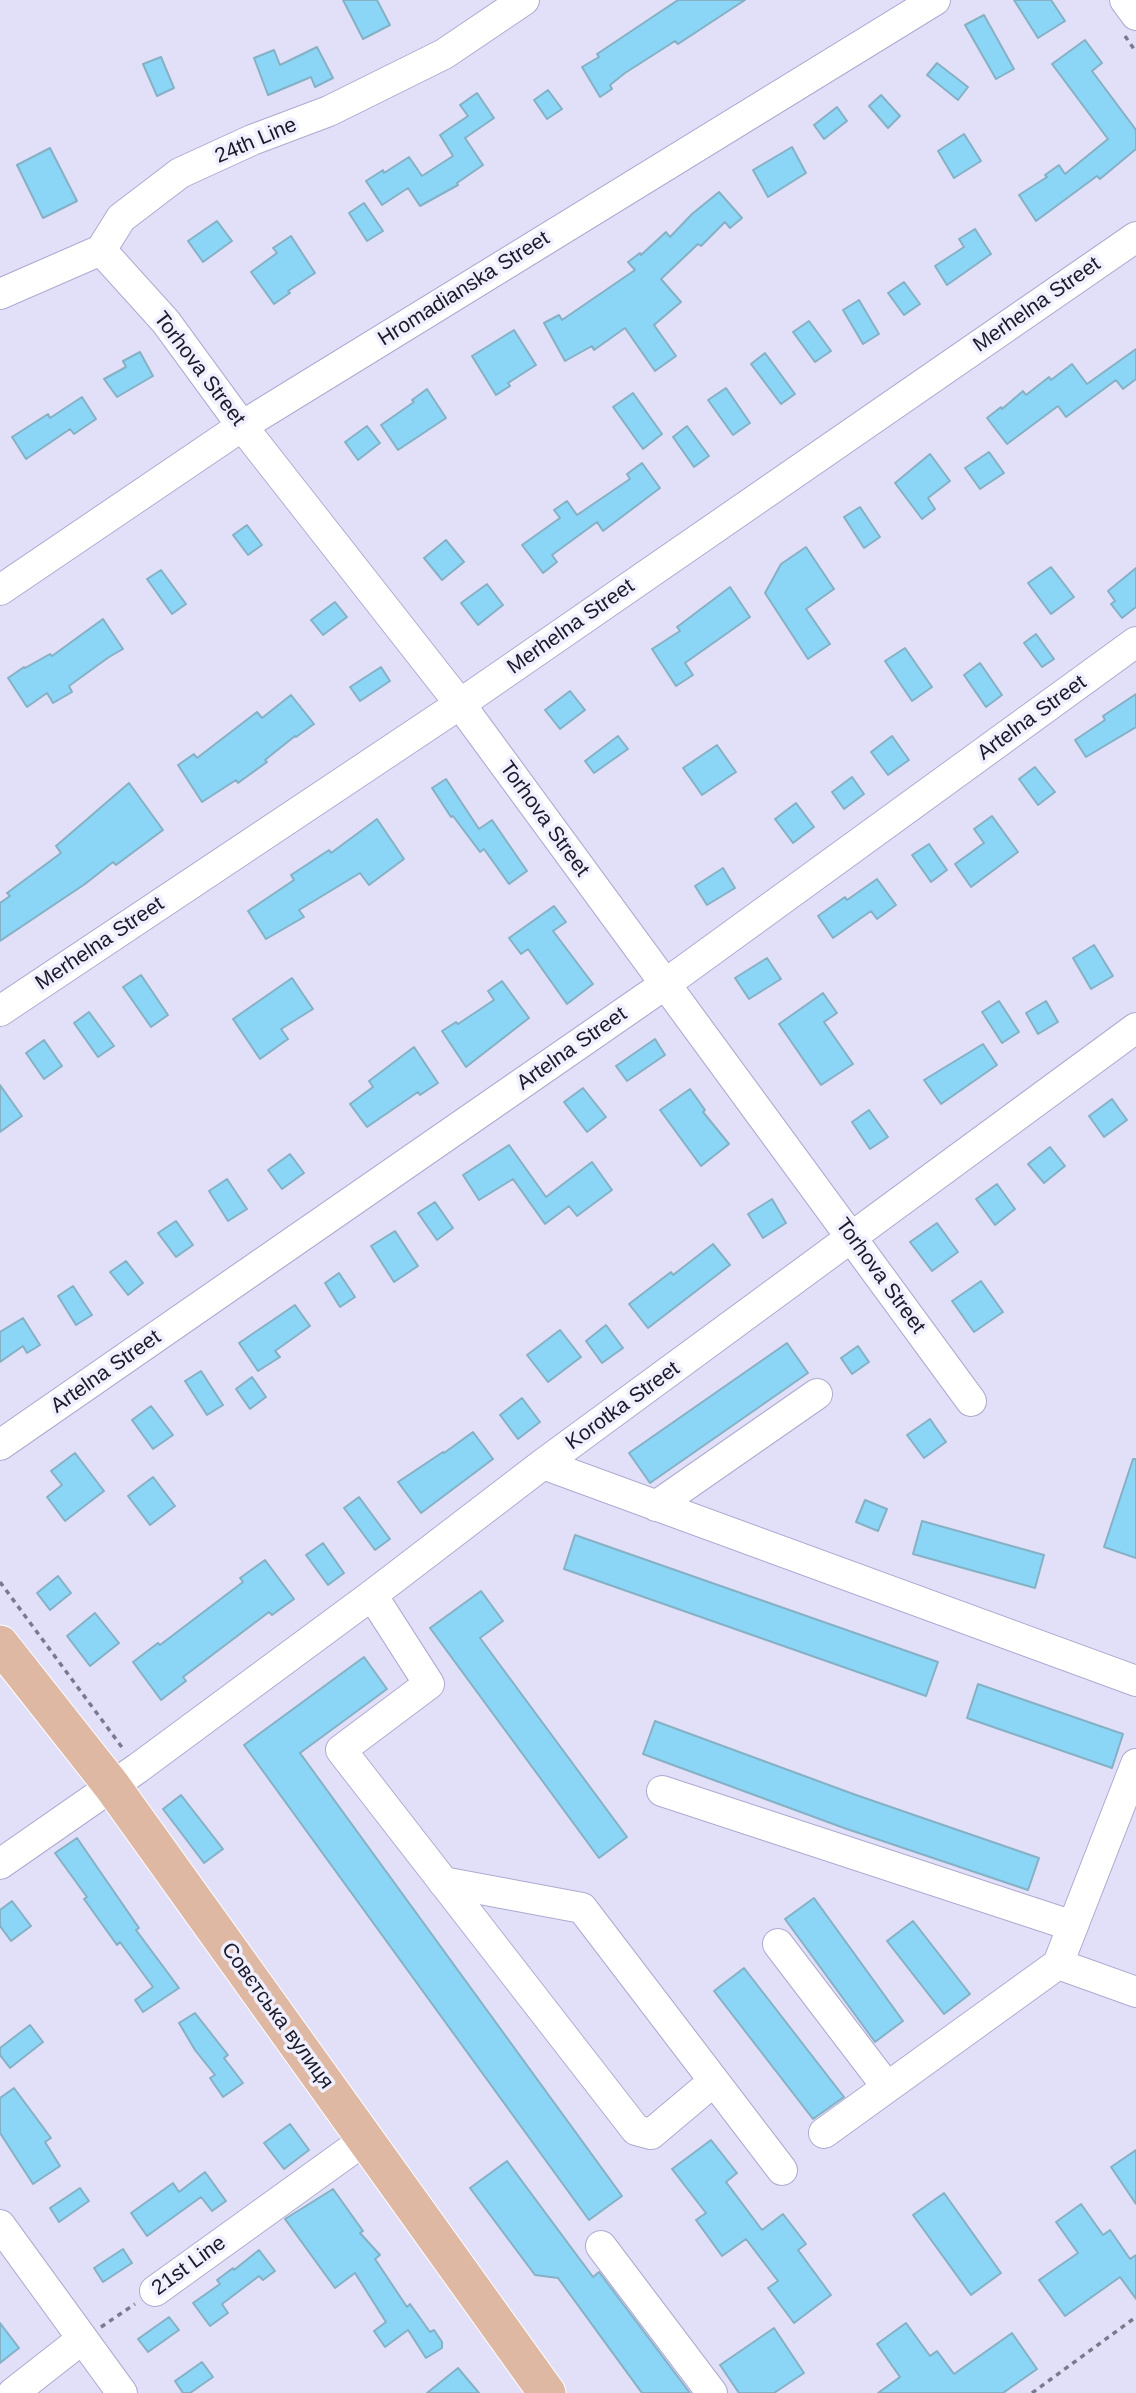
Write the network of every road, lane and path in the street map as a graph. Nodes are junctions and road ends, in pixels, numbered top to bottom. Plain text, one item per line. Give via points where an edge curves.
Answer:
1 (524, 0) edge
2 (935, 0) edge
3 (1125, 0) edge
4 (1136, 15) edge
5 (1136, 237) edge
6 (101, 250) junction
7 (0, 294) edge
8 (242, 426) junction
9 (0, 590) edge
10 (1136, 642) edge
11 (460, 704) junction
12 (664, 985) junction
13 (0, 1011) edge
14 (1136, 1028) edge
15 (852, 1237) junction
16 (817, 1394) dead end
17 (971, 1401) dead end
18 (0, 1445) edge
19 (543, 1465) junction
20 (656, 1506) junction
21 (0, 1582) edge
22 (372, 1595) junction
23 (0, 1644) edge
24 (1136, 1681) edge
25 (1136, 1764) edge
26 (125, 1777) junction
27 (662, 1791) dead end
28 (0, 1864) edge
29 (443, 1882) junction
30 (1073, 1926) junction
31 (778, 1944) dead end
32 (1058, 1964) junction
33 (1136, 1992) edge
34 (714, 2081) junction
35 (887, 2087) junction
36 (824, 2133) dead end
37 (366, 2139) junction
38 (782, 2170) dead end
39 (0, 2225) edge
40 (601, 2246) dead end
41 (155, 2291) joint
42 (1136, 2317) edge
43 (82, 2339) junction
44 (13, 2393) edge
45 (121, 2393) edge
46 (547, 2393) edge
47 (712, 2393) edge
48 (1032, 2393) edge

1 - 6 street, 24th Line via 432,60 329,111 180,173 121,218
2 - 8 street, Hromadianska Street
3 - 4 street
5 - 11 street, Merhelna Street
6 - 7 street
6 - 8 street, Torhova Street via 166,322
8 - 9 street, Hromadianska Street
8 - 11 street, Torhova Street
10 - 12 street, Artelna Street
11 - 12 street, Torhova Street
11 - 13 street, Merhelna Street
12 - 15 street, Torhova Street
12 - 18 street, Artelna Street
14 - 15 street, Korotka Street
15 - 17 street, Torhova Street
15 - 19 street, Korotka Street
16 - 20 street
19 - 20 street
19 - 22 street, Korotka Street
20 - 24 street
21 - 26 path
22 - 26 street, Korotka Street
22 - 29 street via 429,1684 341,1750
23 - 26 main road, Совєтська вулиця
25 - 30 street
26 - 28 street, Korotka Street
26 - 37 main road, Совєтська вулиця
27 - 30 street
29 - 34 street via 582,1908
29 - 34 street via 636,2130 651,2134
30 - 32 street
31 - 35 street
32 - 33 street
32 - 35 street
34 - 38 street
35 - 36 street
37 - 41 street, 21st Line
37 - 46 main road, Совєтська вулиця
39 - 43 street
40 - 47 street
41 - 43 path, 21st Line
42 - 48 path
43 - 44 street
43 - 45 street

